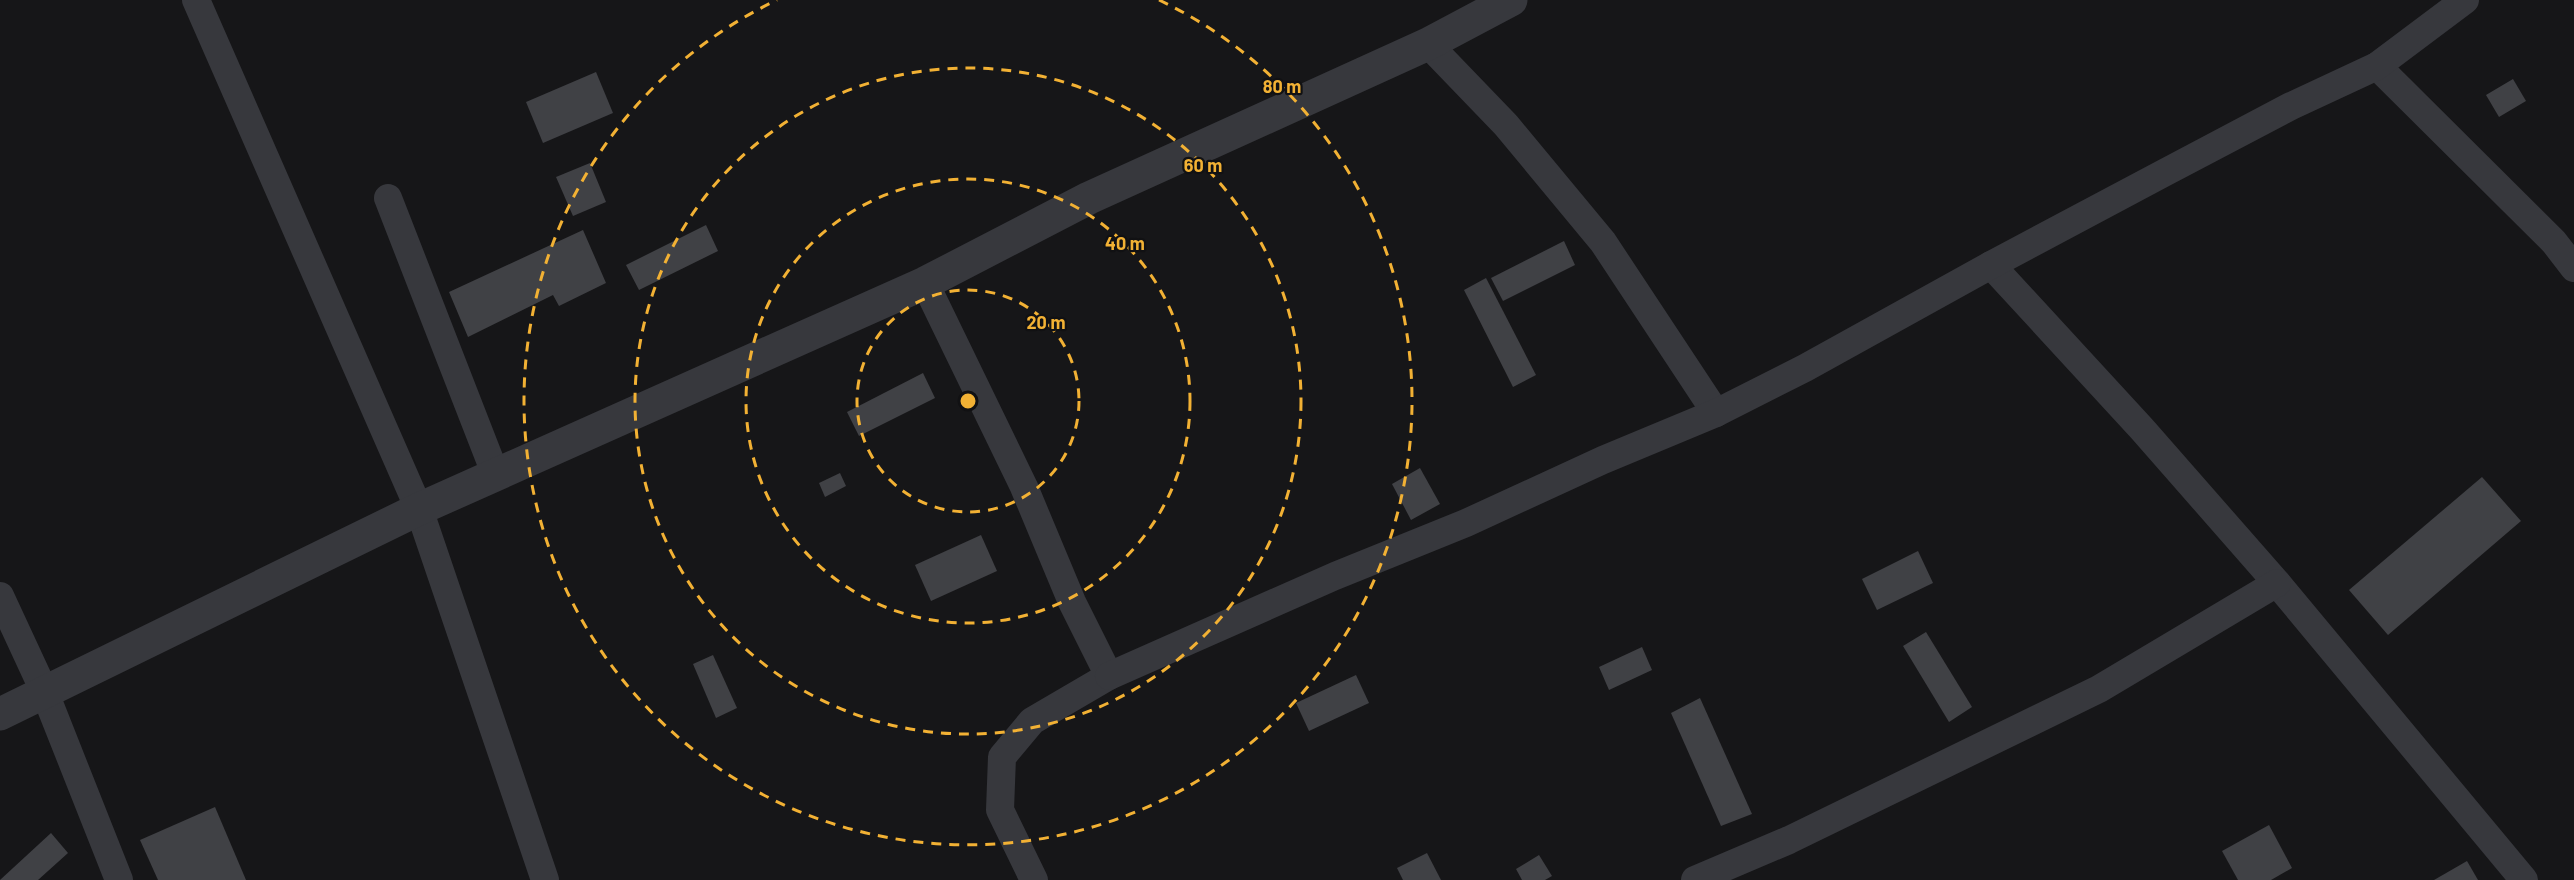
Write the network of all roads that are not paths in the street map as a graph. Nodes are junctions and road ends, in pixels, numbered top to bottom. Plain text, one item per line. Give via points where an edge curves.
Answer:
1 (196, 0) edge
2 (1511, 0) edge
3 (2465, 0) edge
4 (1428, 44) junction
5 (2377, 66) junction
6 (388, 198) dead end
7 (1990, 264) junction
8 (2574, 268) edge
9 (925, 282) junction
10 (1716, 413) junction
11 (495, 473) junction
12 (419, 509) junction
13 (2277, 583) junction
14 (0, 596) edge
15 (1109, 676) junction
16 (45, 693) junction
17 (0, 714) edge
18 (119, 880) edge
19 (545, 880) edge
20 (1034, 880) edge
21 (1695, 880) edge
22 (2524, 880) edge

1 - 12 street
2 - 4 street
3 - 5 street
4 - 9 street via 1089,198
4 - 10 street via 1506,125 1603,242
5 - 7 street via 2281,111
5 - 8 street via 2554,242
6 - 11 street
7 - 10 street via 1891,322
7 - 13 street
9 - 11 street
9 - 15 street
10 - 15 street
11 - 12 street
12 - 16 street
12 - 19 street
13 - 21 street via 2099,689 1789,840
13 - 22 street
14 - 16 street
15 - 20 street via 1032,721 1002,756 1000,810
16 - 17 street
16 - 18 street

